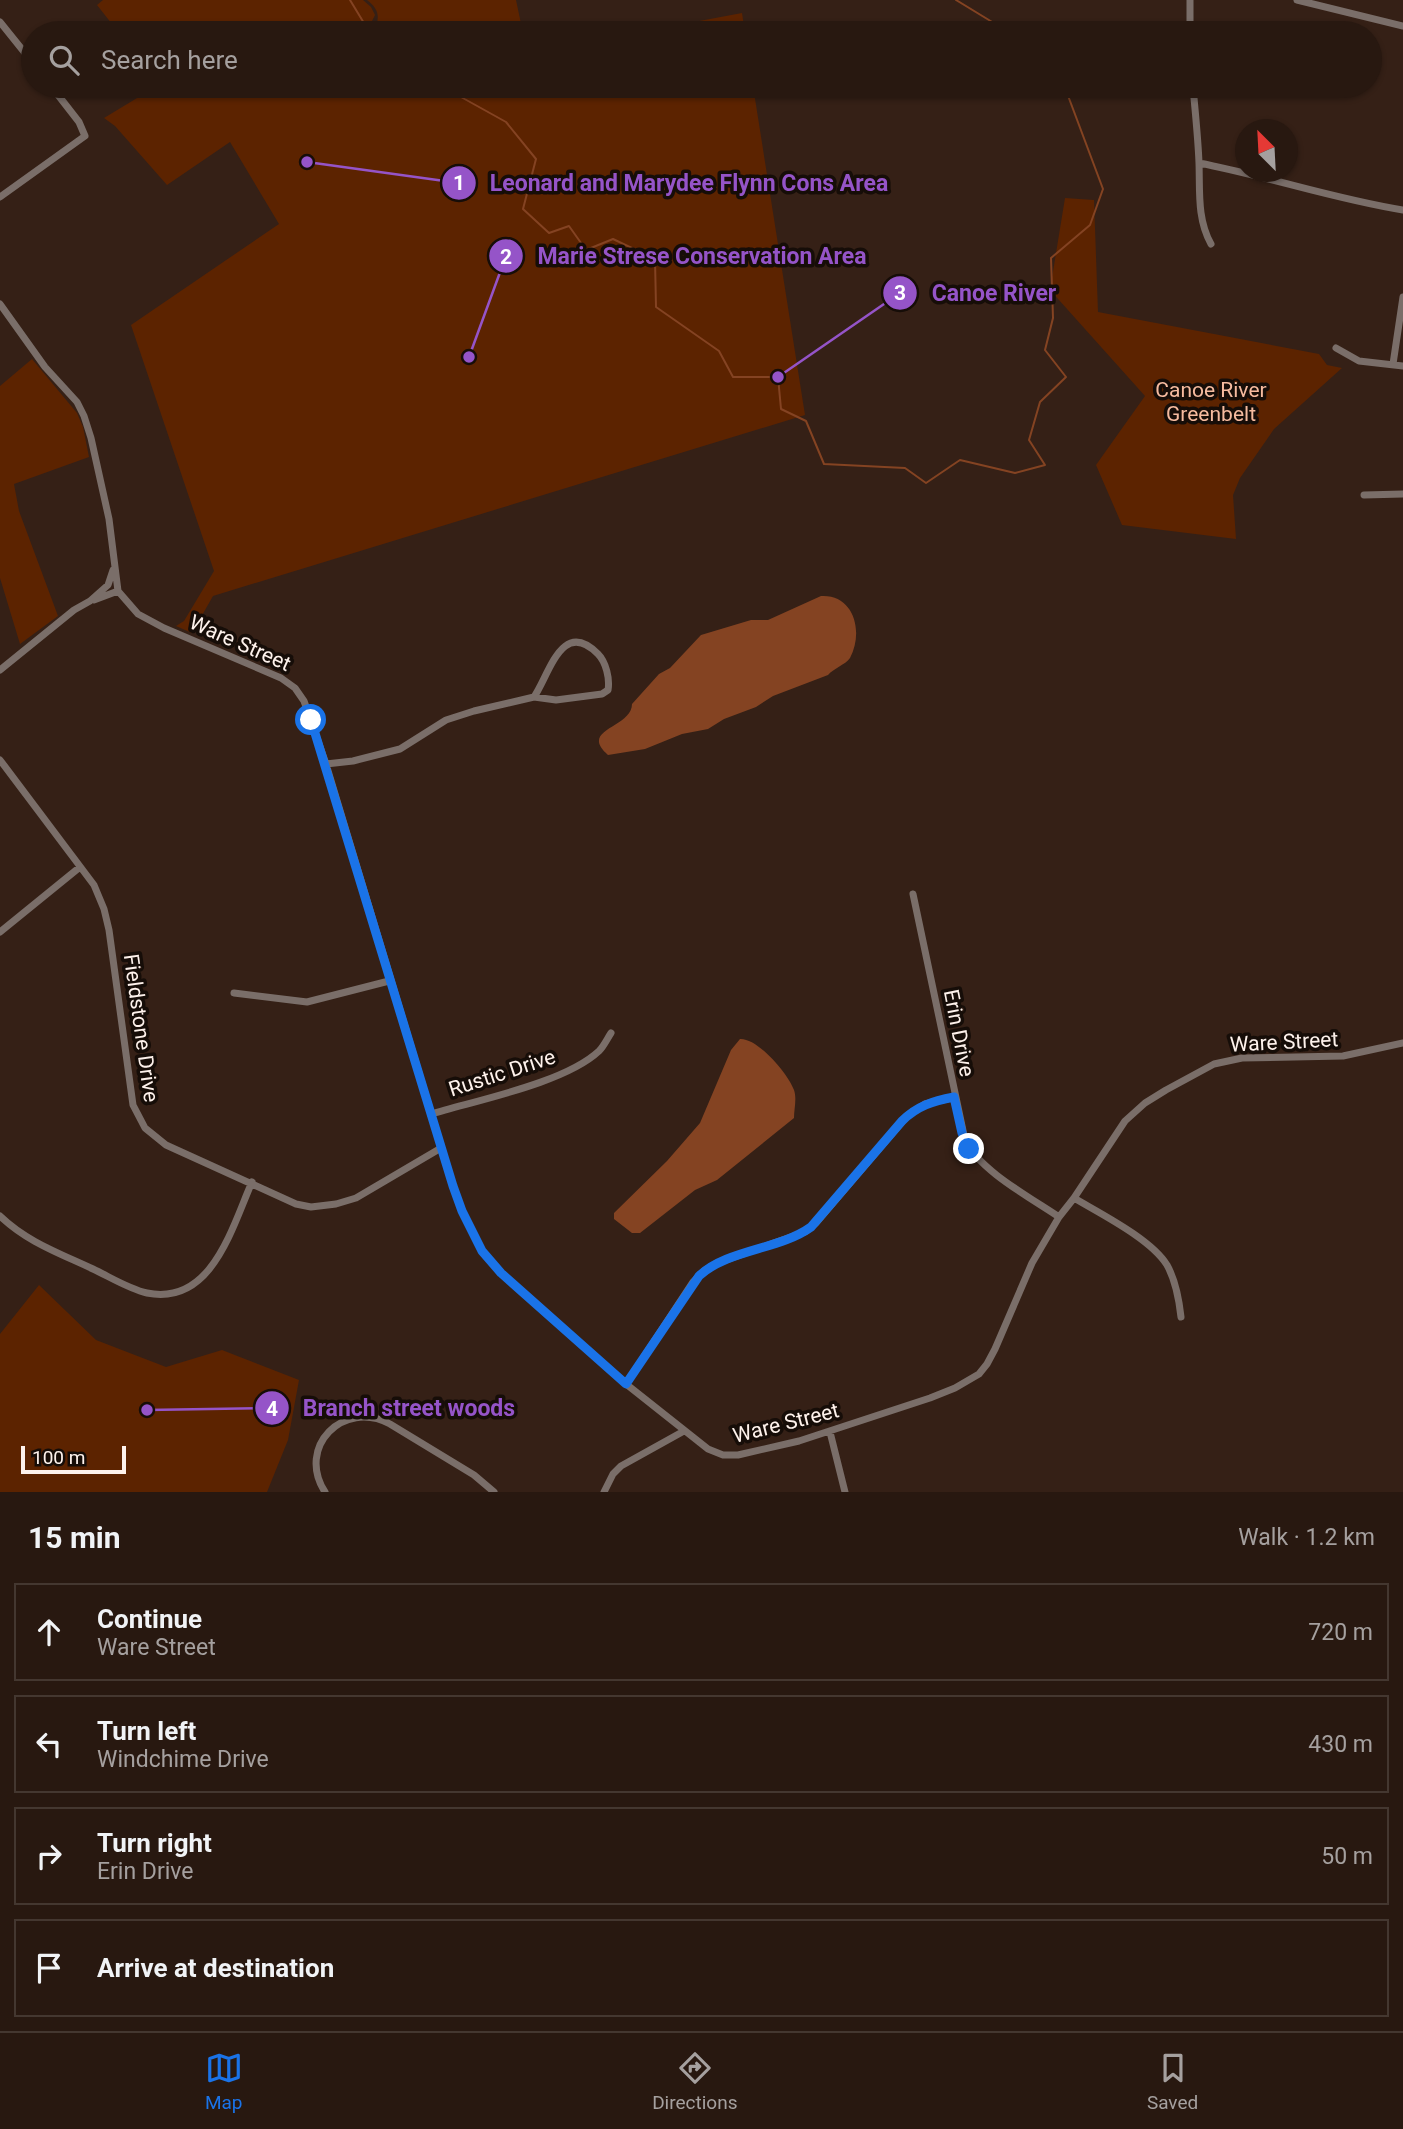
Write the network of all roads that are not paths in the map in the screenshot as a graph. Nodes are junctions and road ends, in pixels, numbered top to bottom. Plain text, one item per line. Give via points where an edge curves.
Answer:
1 (1190, 0) edge
2 (1297, 0) edge
3 (1191, 21) edge
4 (0, 22) edge
5 (1403, 26) edge
6 (21, 48) edge
7 (60, 98) edge
8 (1194, 98) edge
9 (1199, 163) junction
10 (0, 197) edge
11 (1403, 210) edge
12 (1211, 244) dead end
13 (1403, 297) edge
14 (0, 304) edge
15 (1336, 348) dead end
16 (1393, 364) junction
17 (1403, 366) edge
18 (1403, 494) edge
19 (1364, 495) dead end
20 (114, 566) junction
21 (118, 591) junction
22 (90, 601) junction
23 (0, 670) edge
24 (534, 697) junction
25 (0, 760) edge
26 (326, 764) junction
27 (80, 867) junction
28 (913, 894) dead end
29 (0, 932) edge
30 (389, 981) junction
31 (234, 993) dead end
32 (611, 1033) dead end
33 (1403, 1043) edge
34 (954, 1097) junction
35 (431, 1114) junction
36 (441, 1148) junction
37 (252, 1182) junction
38 (1074, 1198) junction
39 (0, 1216) edge
40 (1059, 1217) junction
41 (1181, 1317) dead end
42 (626, 1384) junction
43 (684, 1431) junction
44 (830, 1432) junction
45 (325, 1492) edge
46 (494, 1492) edge
47 (604, 1492) edge
48 (845, 1492) edge

1 - 3 street
2 - 5 street
4 - 6 street
7 - 10 street via 85,136
8 - 9 street
9 - 11 street
9 - 12 street via 1199,201
13 - 16 street
14 - 20 street via 84,416 109,520
15 - 16 street via 1359,361
16 - 17 street
18 - 19 street
20 - 21 street
20 - 22 street via 108,585
21 - 22 street
21 - 26 street, Ware Street via 146,619 295,688
22 - 23 street
24 - 24 street via 556,700 602,694 609,684 602,658 586,644 571,642 554,660
24 - 26 street via 446,720 400,749
25 - 27 street, Fieldstone Drive
26 - 30 street, Ware Street
27 - 29 street
27 - 37 street, Fieldstone Drive via 94,885 109,930 139,1120 166,1145
28 - 34 street, Erin Drive
30 - 31 street via 307,1002
30 - 35 street, Ware Street
32 - 35 street, Rustic Drive via 601,1049 575,1068
33 - 38 street, Ware Street via 1343,1056 1242,1058 1214,1065 1145,1103 1125,1121
34 - 40 street, Erin Drive via 974,1156
34 - 42 street via 925,1104 908,1115 805,1231 704,1271
35 - 36 street, Ware Street
36 - 37 street, Fieldstone Drive via 356,1198 322,1207 296,1203
36 - 42 street, Ware Street via 462,1211 482,1251
37 - 39 street via 216,1261 199,1281 175,1292 155,1294 125,1284 38,1245
38 - 40 street, Ware Street
38 - 41 street via 1159,1255 1175,1285
40 - 44 street, Ware Street via 979,1374 955,1388
42 - 43 street, Ware Street
43 - 44 street, Ware Street via 723,1455
43 - 47 street via 621,1466
44 - 48 street
45 - 46 street via 316,1466 322,1441 340,1423 365,1417 390,1424

